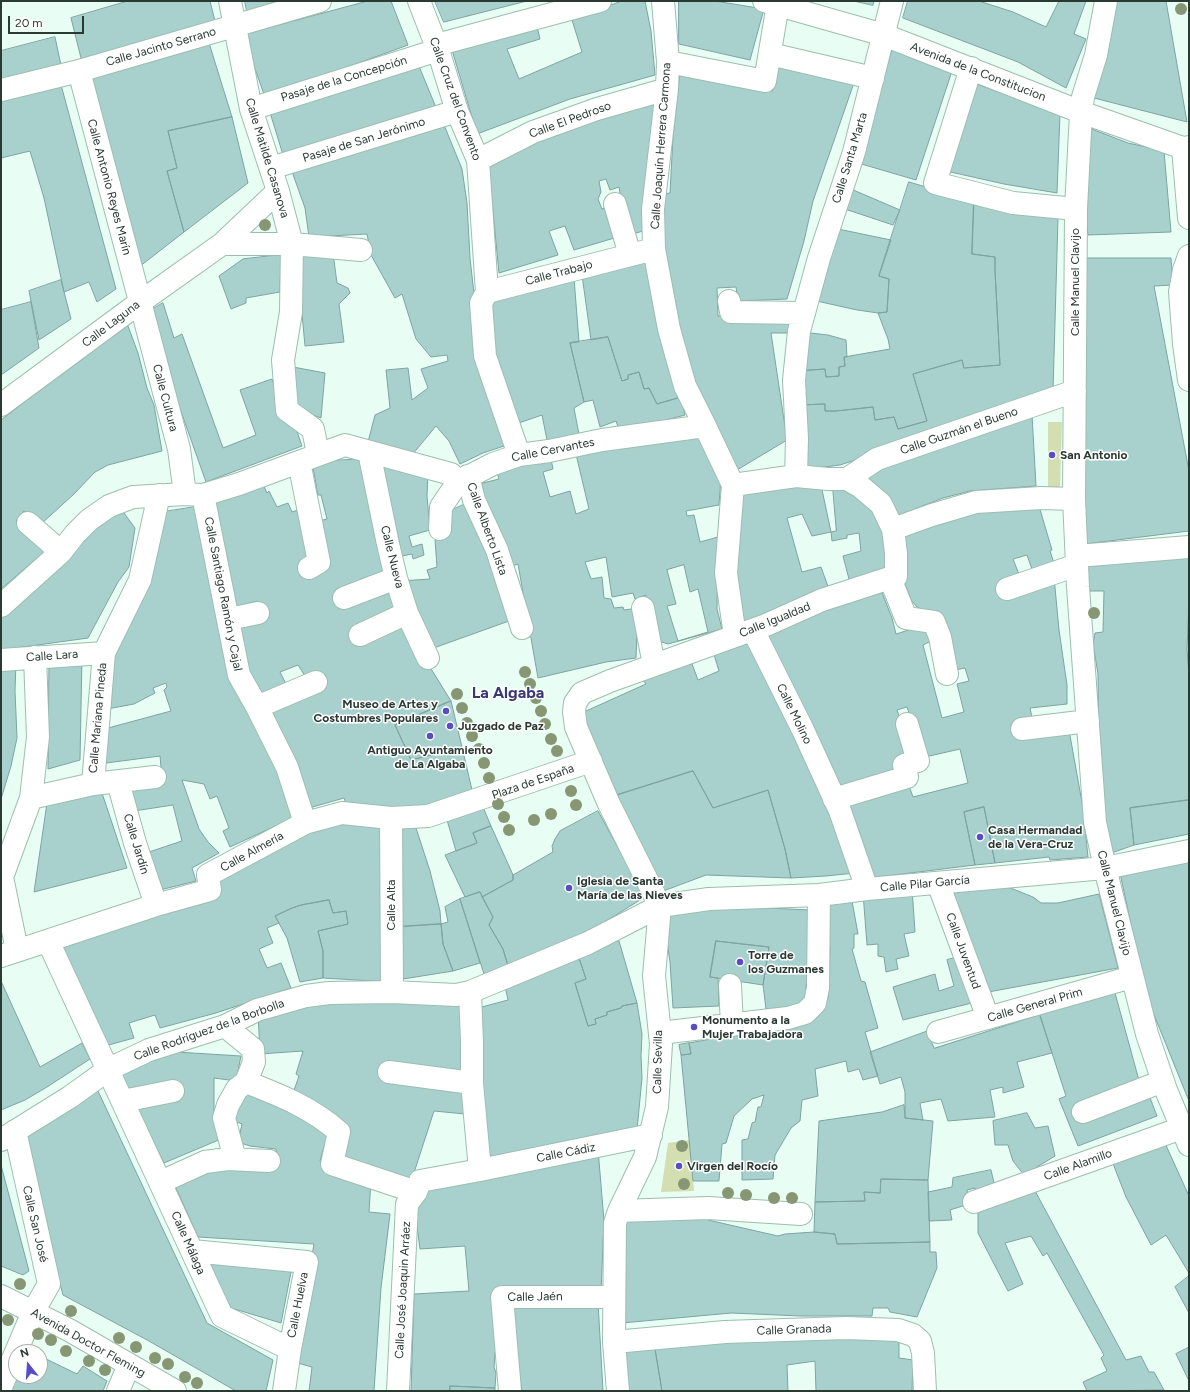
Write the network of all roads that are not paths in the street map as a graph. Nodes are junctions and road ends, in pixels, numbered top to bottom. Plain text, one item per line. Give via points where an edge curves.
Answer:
1 (230, 1) edge
2 (320, 1) edge
3 (419, 1) edge
4 (600, 1) edge
5 (663, 1) edge
6 (892, 1) edge
7 (1106, 1) edge
8 (771, 2) edge
9 (235, 26) junction
10 (884, 35) junction
11 (437, 48) junction
12 (770, 54) junction
13 (668, 62) junction
14 (971, 68) junction
15 (79, 71) junction
16 (873, 78) junction
17 (1, 90) edge
18 (667, 90) junction
19 (251, 108) junction
20 (457, 111) junction
21 (1081, 112) junction
22 (1186, 147) edge
23 (478, 160) junction
24 (271, 168) junction
25 (278, 190) junction
26 (615, 204) dead end
27 (1076, 209) junction
28 (1189, 218) edge
29 (222, 244) junction
30 (292, 244) junction
31 (654, 248) junction
32 (361, 250) dead end
33 (630, 255) junction
34 (1189, 256) edge
35 (487, 292) junction
36 (729, 301) dead end
37 (139, 303) junction
38 (804, 313) junction
39 (1189, 380) edge
40 (1075, 391) junction
41 (1, 405) edge
42 (705, 426) junction
43 (369, 452) junction
44 (519, 455) junction
45 (308, 458) junction
46 (460, 475) junction
47 (796, 476) junction
48 (847, 479) junction
49 (733, 485) junction
50 (159, 495) junction
51 (194, 495) junction
52 (1074, 499) junction
53 (28, 523) dead end
54 (440, 529) dead end
55 (893, 529) junction
56 (1189, 547) edge
57 (61, 552) junction
58 (1077, 561) junction
59 (309, 568) dead end
60 (893, 577) junction
61 (396, 578) junction
62 (1007, 589) dead end
63 (344, 598) dead end
64 (1, 606) edge
65 (643, 608) dead end
66 (258, 613) dead end
67 (407, 613) junction
68 (229, 619) junction
69 (522, 628) dead end
70 (744, 633) junction
71 (360, 635) dead end
72 (104, 653) junction
73 (35, 657) junction
74 (428, 658) dead end
75 (1, 660) edge
76 (654, 665) junction
77 (947, 674) dead end
78 (316, 682) dead end
79 (257, 707) junction
80 (1088, 721) junction
81 (907, 724) dead end
82 (1022, 729) dead end
83 (591, 761) junction
84 (155, 777) dead end
85 (118, 782) junction
86 (93, 784) junction
87 (31, 798) junction
88 (834, 799) junction
89 (474, 801) joint
90 (391, 818) junction
91 (305, 823) junction
92 (1189, 851) edge
93 (1105, 868) junction
94 (2, 877) edge
95 (938, 883) junction
96 (867, 889) junction
97 (820, 895) junction
98 (156, 905) junction
99 (660, 906) junction
100 (48, 941) junction
101 (9, 953) edge
102 (1132, 977) junction
103 (730, 985) dead end
104 (392, 992) junction
105 (470, 992) junction
106 (988, 1018) junction
107 (732, 1025) junction
108 (225, 1026) junction
109 (938, 1032) dead end
110 (660, 1033) junction
111 (109, 1069) junction
112 (389, 1072) dead end
113 (1163, 1081) junction
114 (246, 1082) junction
115 (472, 1083) junction
116 (173, 1091) dead end
117 (123, 1100) junction
118 (1083, 1112) dead end
119 (8, 1136) edge
120 (651, 1136) junction
121 (1185, 1137) edge
122 (235, 1159) junction
123 (269, 1161) dead end
124 (480, 1170) junction
125 (161, 1182) junction
126 (416, 1192) junction
127 (974, 1202) dead end
128 (620, 1211) junction
129 (801, 1214) dead end
130 (192, 1251) junction
131 (1, 1296) edge
132 (614, 1297) junction
133 (33, 1312) junction
134 (614, 1342) junction
135 (290, 1349) junction
136 (129, 1365) junction
137 (1, 1388) edge
138 (118, 1391) edge
139 (175, 1391) edge
140 (284, 1391) edge
141 (398, 1391) edge
142 (510, 1391) edge
143 (618, 1391) edge
144 (925, 1391) edge

1 - 9 street, Calle Matilde Casanova
2 - 9 street, Calle Jacinto Serrano
3 - 11 street, Calle Cruz del Convento
4 - 11 street
5 - 13 street, Calle Joaquín Herrera Carmona
6 - 10 street, Calle Santa Marta
7 - 21 street, Calle Manuel Clavijo via 1096,55
8 - 10 street, Avenida de la Constitucion
8 - 12 street
9 - 15 street, Calle Jacinto Serrano
9 - 19 street, Calle Matilde Casanova
10 - 14 street, Avenida de la Constitucion
10 - 16 street, Calle Santa Marta
11 - 19 street, Pasaje de la Concepción
11 - 20 street, Calle Cruz del Convento
12 - 13 street via 765,81
12 - 16 street
13 - 18 street, Calle Joaquín Herrera Carmona
14 - 21 street, Avenida de la Constitucion
14 - 27 street via 935,183 1013,203
15 - 17 street, Calle Jacinto Serrano
15 - 37 street, Calle Antonio Reyes Marín
16 - 38 street, Calle Santa Marta via 854,152
18 - 23 street, Calle El Pedroso via 597,109 533,132
18 - 31 street, Calle Joaquín Herrera Carmona via 653,209
19 - 24 street, Calle Matilde Casanova
20 - 23 street, Calle Cruz del Convento
20 - 24 street, Pasaje de San Jerónimo
21 - 22 street, Avenida de la Constitucion
21 - 27 street, Calle Manuel Clavijo
22 - 28 street
23 - 35 street, Calle Cruz del Convento
24 - 25 street, Calle Matilde Casanova
25 - 29 street, Calle Laguna
25 - 30 street, Calle Matilde Casanova
26 - 33 street
27 - 40 street, Calle Manuel Clavijo
29 - 30 street
29 - 37 street, Calle Laguna
30 - 32 street
30 - 45 street, Calle Matilde Casanova via 291,312 283,360 287,410 313,428
31 - 33 street, Calle Trabajo
31 - 42 street, Calle Joaquín Herrera Carmona via 668,329 685,386
33 - 35 street, Calle Trabajo
34 - 39 street via 1180,292
35 - 44 street, Calle Cruz del Convento via 481,303 485,356
36 - 38 street via 731,312
37 - 41 street, Calle Laguna
37 - 51 street, Calle Cultura via 178,449
38 - 47 street, Calle Santa Marta via 799,331 794,380
40 - 48 street, Calle Guzmán el Bueno via 877,459
40 - 52 street, Calle Manuel Clavijo
42 - 44 street, Calle Cervantes via 602,440
42 - 49 street, Calle Joaquín Herrera Carmona
43 - 45 street via 345,445
43 - 46 street
43 - 61 street, Calle Nueva
44 - 46 street, Calle Cervantes
45 - 51 street via 239,484
45 - 59 street via 319,562
46 - 54 street, Calle Cervantes via 441,507
46 - 69 street, Calle Alberto Lista via 497,550
47 - 48 street
47 - 49 street
48 - 55 street via 881,504
49 - 70 street, Calle Joaquín Herrera Carmona via 726,573
50 - 51 street
50 - 57 street via 134,497 109,506 89,520
50 - 72 street, Calle Mariana Pineda via 140,580
51 - 68 street, Calle Santiago Ramón y Cajal
52 - 55 street via 1041,498 976,502
52 - 58 street, Calle Manuel Clavijo
53 - 57 street
55 - 60 street via 896,553
56 - 58 street
57 - 64 street
58 - 62 street
58 - 80 street, Calle Manuel Clavijo
60 - 70 street, Calle Igualdad via 822,600
60 - 77 street via 906,618 934,622 940,637
61 - 63 street
61 - 67 street, Calle Nueva
65 - 76 street
66 - 68 street
67 - 71 street
67 - 74 street, Calle Nueva
68 - 79 street, Calle Santiago Ramón y Cajal via 239,675
70 - 76 street, Calle Igualdad
70 - 88 street, Calle Molino via 803,730
72 - 73 street, Calle Lara
72 - 86 street, Calle Mariana Pineda
73 - 75 street, Calle Lara
73 - 87 street via 38,737
76 - 83 street, Calle Igualdad via 582,693 575,703 576,727
78 - 79 street
79 - 91 street, Calle Santiago Ramón y Cajal via 287,767
80 - 82 street
80 - 93 street, Calle Manuel Clavijo via 1095,822
81 - 88 street via 918,761 904,765 907,777
83 - 89 street, Plaza de España
83 - 99 street via 609,804
84 - 85 street
85 - 86 street
85 - 98 street, Calle Jardín
86 - 87 street
87 - 94 street
88 - 96 street, Calle Molino
89 - 90 street, Calle Almería via 428,816
90 - 91 street, Calle Almería via 342,813
90 - 104 street, Calle Alta
91 - 98 street, Calle Almería via 208,875 210,890
92 - 93 street, Calle Pilar García
93 - 95 street, Calle Pilar García
93 - 102 street, Calle Manuel Clavijo
94 - 101 street
95 - 96 street, Calle Pilar García
95 - 106 street, Calle Juventud
96 - 97 street, Calle Pilar García
97 - 99 street, Calle Pilar García via 709,899
97 - 107 street via 818,988 815,1003 805,1013 788,1018
98 - 100 street, Calle Almería
99 - 105 street, Calle Rodríguez de la Borbolla via 588,944
99 - 110 street, Calle Sevilla via 654,976
100 - 101 street, Calle Almería
100 - 111 street, Calle Málaga
102 - 106 street, Calle General Prim
102 - 113 street, Calle Manuel Clavijo
103 - 107 street
104 - 105 street, Calle Rodríguez de la Borbolla via 456,995
104 - 108 street, Calle Rodríguez de la Borbolla via 306,996 257,1010
105 - 115 street
106 - 109 street, Calle General Prim
107 - 110 street
108 - 111 street, Calle Rodríguez de la Borbolla via 149,1050
108 - 114 street via 254,1049 254,1062
110 - 120 street, Calle Sevilla via 657,1107
111 - 117 street, Calle Málaga
111 - 119 street, Calle Rodríguez de la Borbolla
112 - 115 street
113 - 118 street
113 - 121 street, Calle Manuel Clavijo
114 - 122 street via 237,1089 224,1118
114 - 126 street via 296,1102 324,1118 339,1132 332,1164
115 - 124 street
116 - 117 street
117 - 125 street, Calle Málaga
119 - 133 street, Calle San José via 49,1284
120 - 124 street, Calle Cádiz
120 - 128 street, Calle Sevilla via 645,1157
121 - 127 street, Calle Alamillo
122 - 123 street
122 - 125 street via 205,1162
124 - 126 street, Calle Cádiz via 420,1181
125 - 130 street, Calle Málaga
126 - 141 street, Calle José Joaquin Arráez via 407,1204
128 - 129 street via 708,1208
128 - 132 street, Calle Sevilla via 616,1223
130 - 135 street, Calle Málaga via 222,1316
130 - 135 street, Calle Huelva via 307,1262
131 - 133 street, Avenida Doctor Fleming
132 - 134 street, Calle Sevilla
132 - 142 street, Calle Jaén via 502,1297
133 - 136 street, Avenida Doctor Fleming
133 - 137 street, Calle San José
134 - 143 street, Calle Sevilla
134 - 144 street, Calle Granada via 724,1332 846,1328 898,1330 913,1335 920,1341
135 - 140 street, Calle Huelva
136 - 138 street
136 - 139 street, Avenida Doctor Fleming

